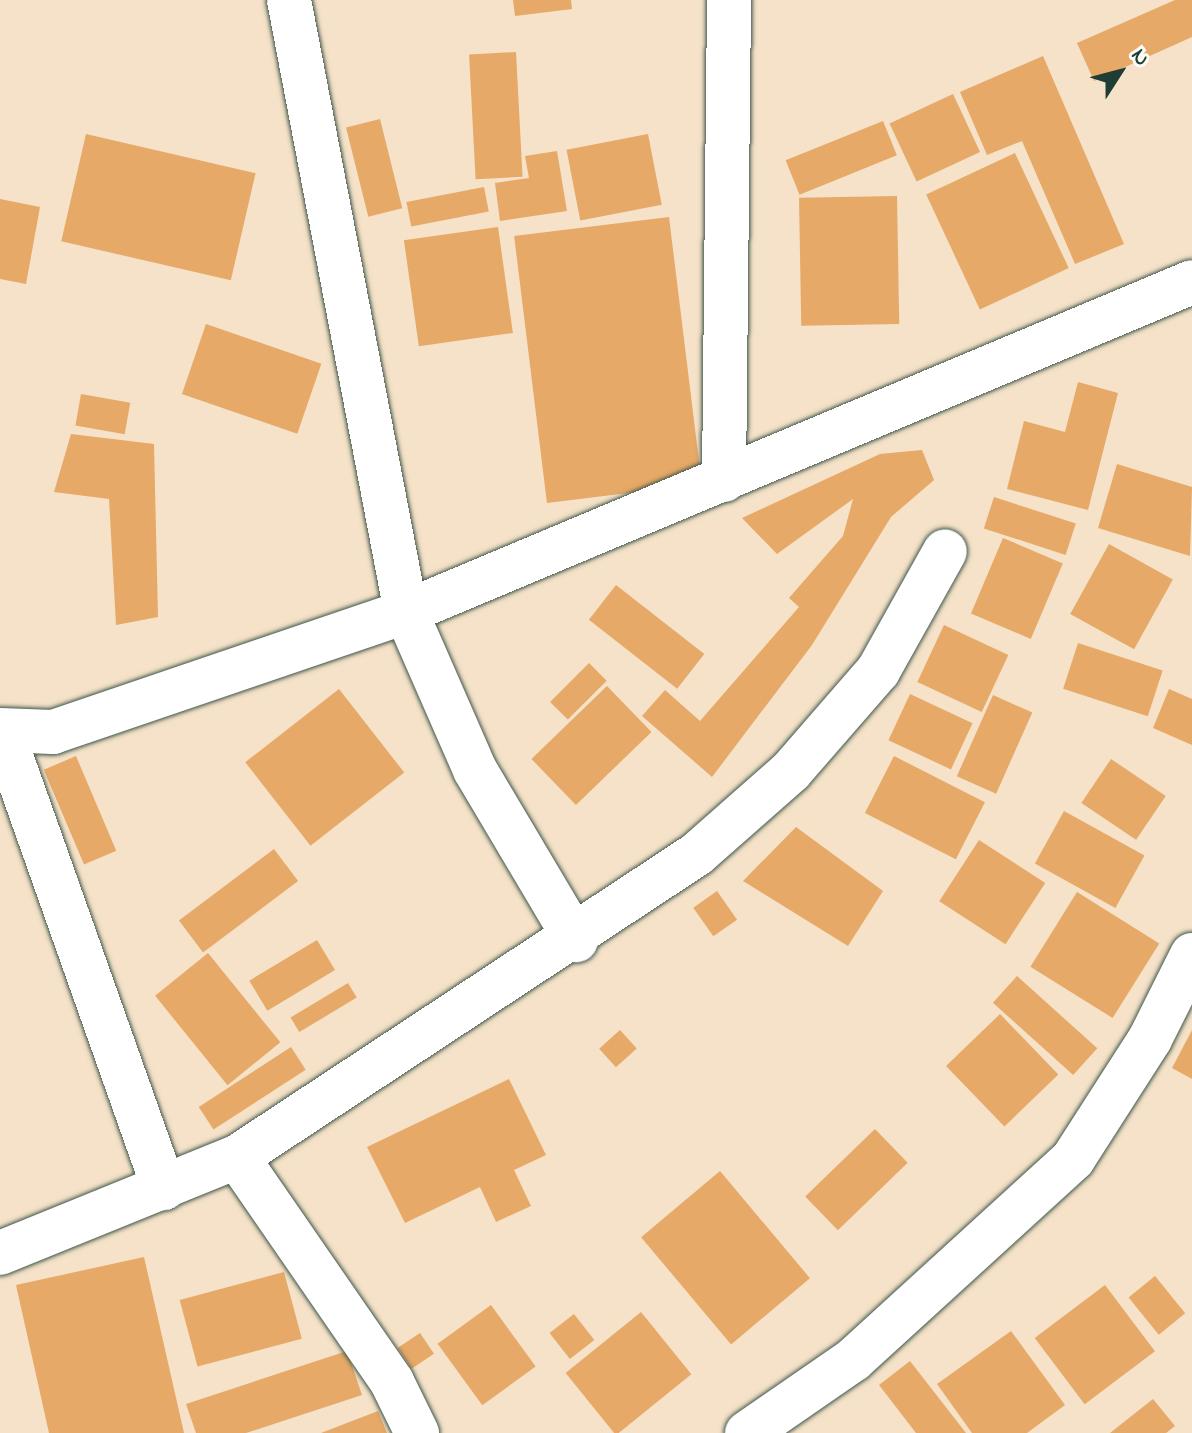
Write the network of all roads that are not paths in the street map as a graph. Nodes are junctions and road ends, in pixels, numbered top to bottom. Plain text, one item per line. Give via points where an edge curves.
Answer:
1 (289, 0) edge
2 (729, 0) edge
3 (1192, 282) edge
4 (724, 480) junction
5 (945, 551) dead end
6 (406, 612) junction
7 (1, 730) edge
8 (576, 940) junction
9 (1192, 955) edge
10 (237, 1157) junction
11 (164, 1188) junction
12 (0, 1253) edge
13 (417, 1433) edge
14 (747, 1433) edge

1 - 6 street
2 - 4 street
3 - 4 street
4 - 6 street
5 - 8 street via 878,671 791,771 697,854
6 - 7 street via 53,732
6 - 8 street via 475,770
7 - 11 street
8 - 10 street
9 - 14 street via 1150,1039 1073,1159 853,1360
10 - 11 street
10 - 13 street via 392,1382
11 - 12 street

